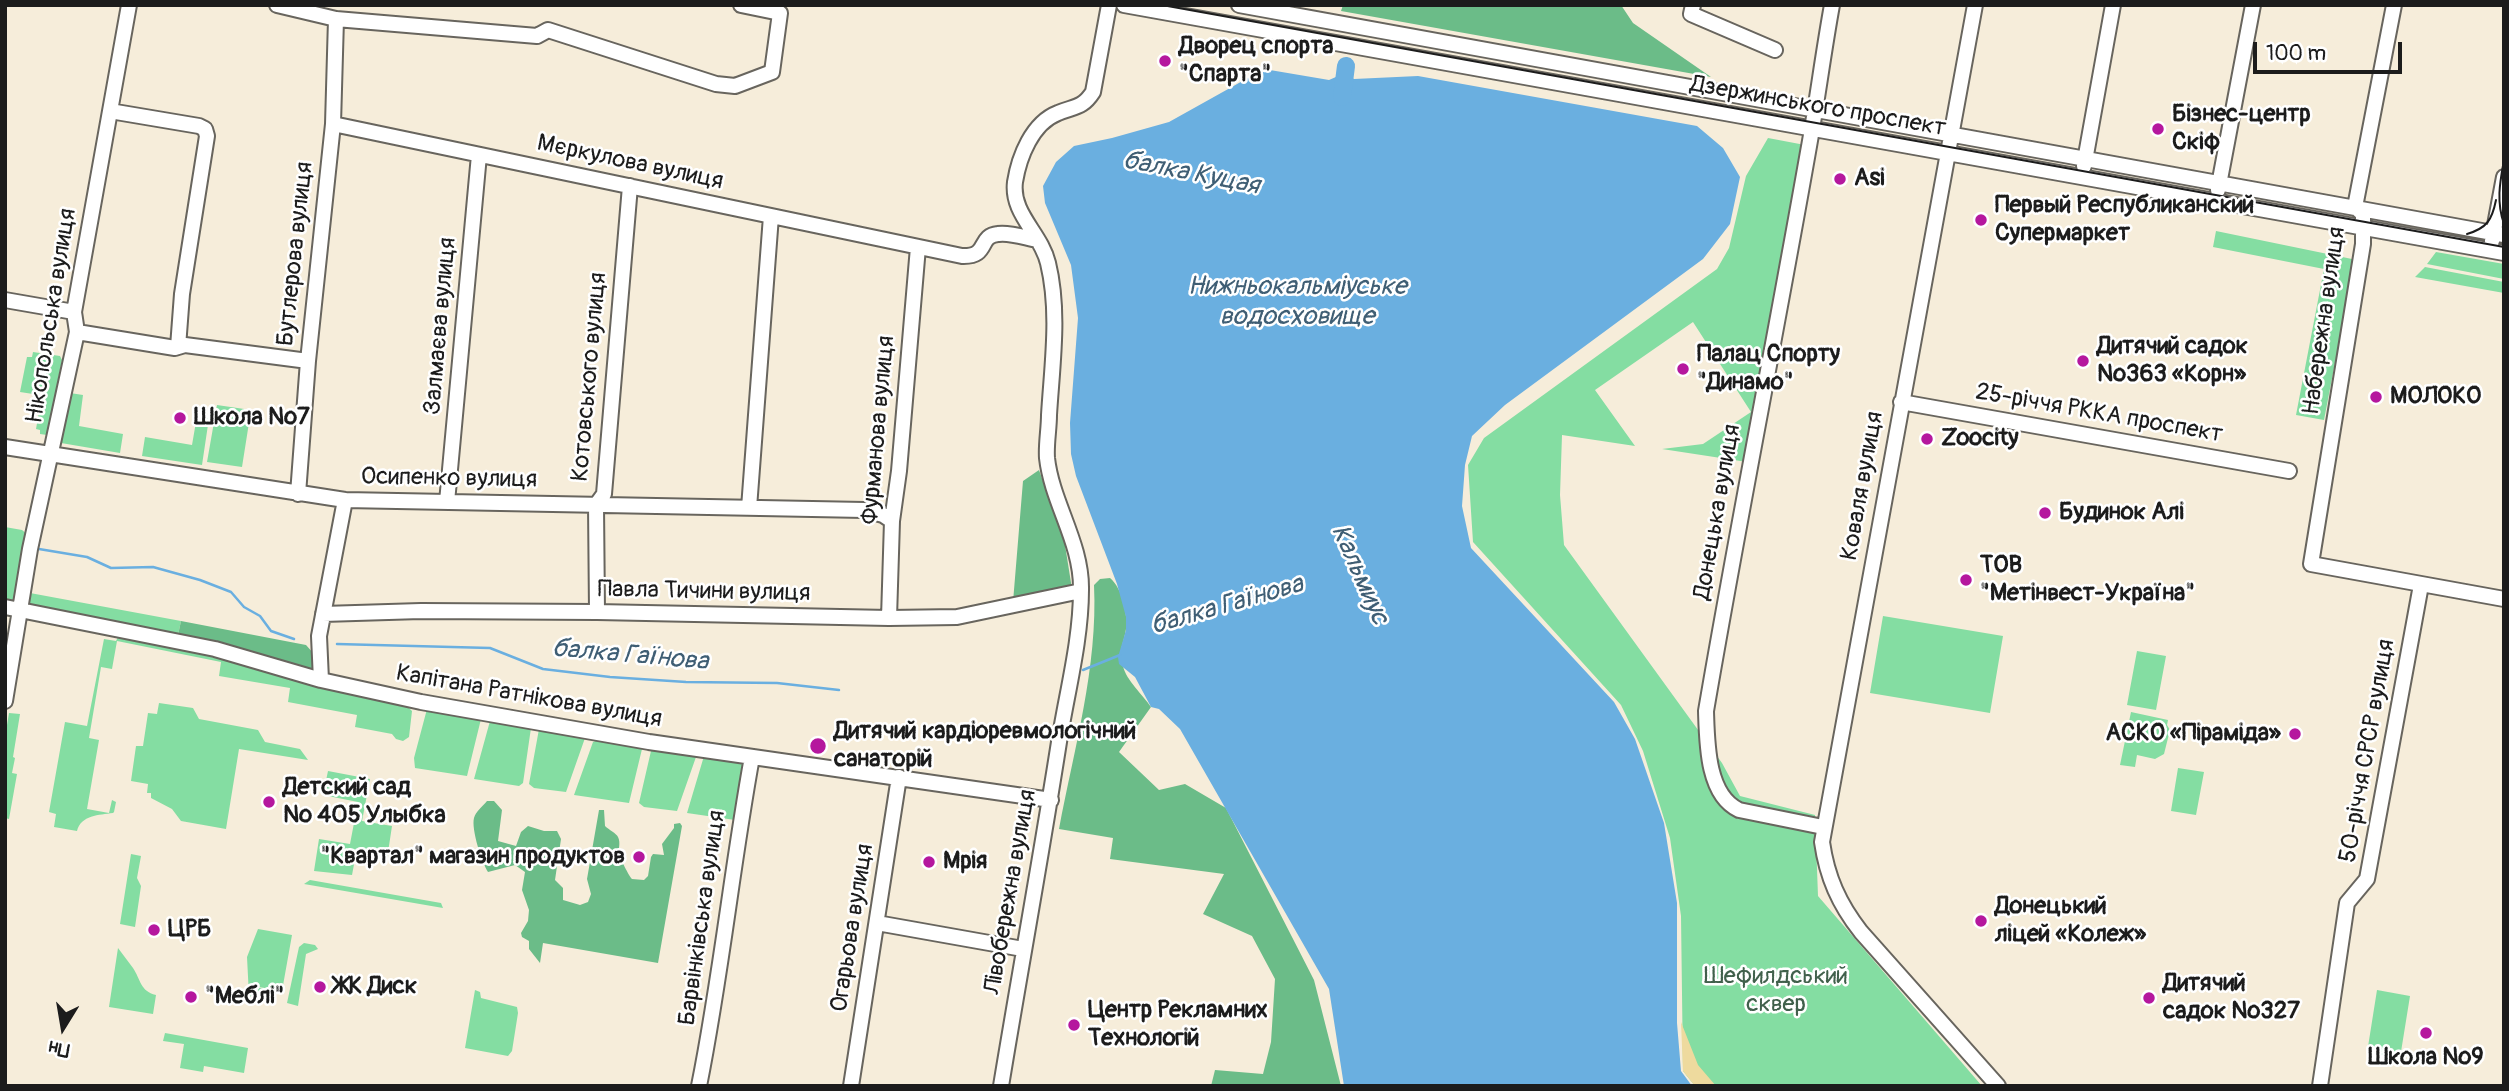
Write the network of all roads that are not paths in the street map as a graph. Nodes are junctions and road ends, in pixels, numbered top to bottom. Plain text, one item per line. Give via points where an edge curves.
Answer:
1 (129, 5) edge
2 (277, 5) edge
3 (741, 5) edge
4 (1109, 5) edge
5 (1124, 5) edge
6 (1239, 5) edge
7 (1693, 5) edge
8 (1832, 5) edge
9 (1975, 5) edge
10 (2113, 5) edge
11 (2253, 5) edge
12 (2393, 5) edge
13 (336, 19) junction
14 (1775, 50) dead end
15 (1815, 110) junction
16 (110, 111) junction
17 (333, 124) junction
18 (1812, 129) junction
19 (1952, 134) junction
20 (1948, 153) junction
21 (479, 155) junction
22 (2085, 159) junction
23 (2082, 177) junction
24 (2504, 177) edge
25 (2219, 183) junction
26 (630, 186) junction
27 (2216, 202) junction
28 (2355, 207) junction
29 (771, 216) junction
30 (2361, 226) junction
31 (2499, 234) edge
32 (1038, 240) junction
33 (918, 247) junction
34 (2497, 252) edge
35 (5, 300) edge
36 (74, 312) junction
37 (77, 332) junction
38 (178, 347) junction
39 (308, 361) junction
40 (1902, 402) junction
41 (5, 447) edge
42 (51, 454) junction
43 (2290, 471) dead end
44 (299, 494) junction
45 (345, 500) junction
46 (447, 502) junction
47 (596, 505) junction
48 (749, 508) junction
49 (892, 522) junction
50 (2421, 584) junction
51 (1081, 591) junction
52 (2504, 599) edge
53 (12, 608) edge
54 (597, 612) junction
55 (323, 614) junction
56 (889, 618) junction
57 (321, 680) junction
58 (5, 701) edge
59 (752, 757) junction
60 (899, 777) junction
61 (1051, 800) junction
62 (1824, 827) junction
63 (877, 923) junction
64 (1023, 949) junction
65 (699, 1086) edge
66 (851, 1086) edge
67 (1001, 1086) edge
68 (1998, 1086) edge
69 (2320, 1086) edge

1 - 16 street, Нікопольська вулиця
2 - 13 street
3 - 13 street via 780,13 772,72 734,86 548,30 537,36
4 - 32 street, Лівобережна вулиця via 1093,92 1079,106 1044,122 1020,160 1014,196
5 - 18 street, Дзержинського проспект
6 - 15 street, Дзержинського проспект
7 - 14 street via 1691,14
8 - 15 street
9 - 19 street
10 - 22 street
11 - 25 street
12 - 28 street, Набережна вулиця
13 - 17 street, Бутлерова вулиця
15 - 18 street
15 - 19 street, Дзержинського проспект
16 - 36 street, Нікопольська вулиця
16 - 38 street via 205,129
17 - 21 street, Мєркулова вулиця
17 - 39 street, Бутлерова вулиця
18 - 20 street, Дзержинського проспект
18 - 62 street, Донецька вулиця via 1706,711 1714,774 1728,805
19 - 20 street
19 - 22 street, Дзержинського проспект
20 - 23 street, Дзержинського проспект
20 - 40 street, Коваля вулиця
21 - 26 street, Мєркулова вулиця
21 - 46 street, Залмаєва вулиця
22 - 23 street
22 - 25 street, Дзержинського проспект
23 - 27 street, Дзержинського проспект
24 - 31 street
25 - 27 street
25 - 28 street, Дзержинського проспект
26 - 29 street, Мєркулова вулиця
26 - 47 street, Котовського вулиця via 604,494
27 - 30 street, Дзержинського проспект
28 - 30 street, Набережна вулиця via 2362,214
28 - 31 street, Дзержинського проспект
29 - 33 street, Мєркулова вулиця
29 - 48 street
30 - 34 street, Дзержинського проспект
30 - 50 street, Набережна вулиця via 2363,244 2311,564
31 - 34 street
32 - 33 street, Мєркулова вулиця via 997,234 974,257
32 - 51 street, Лівобережна вулиця via 1048,262 1055,311 1047,457 1074,543
33 - 49 street, Фурманова вулиця
35 - 36 street
36 - 37 street, Нікопольська вулиця
37 - 38 street
37 - 42 street, Нікопольська вулиця
38 - 39 street
39 - 44 street, Бутлерова вулиця
40 - 43 street, 25-річчя РККА проспект
40 - 62 street, Коваля вулиця
41 - 42 street, Осипенко вулиця
42 - 44 street, Осипенко вулиця
42 - 53 street, Нікопольська вулиця
44 - 45 street, Осипенко вулиця
45 - 46 street, Осипенко вулиця
45 - 55 street
46 - 47 street, Осипенко вулиця
47 - 48 street, Осипенко вулиця
47 - 54 street, Котовського вулиця
48 - 49 street, Осипенко вулиця via 864,510
49 - 56 street, Фурманова вулиця
50 - 52 street
50 - 69 street, 50-річчя СРСР вулиця via 2367,879 2347,903
51 - 56 street, Павла Тичини вулиця via 957,617
51 - 61 street, Лівобережна вулиця
53 - 57 street, Капітана Ратнікова вулиця via 215,649
53 - 58 street, Нікопольська вулиця
54 - 55 street, Павла Тичини вулиця
54 - 56 street, Павла Тичини вулиця
55 - 57 street
57 - 59 street, Капітана Ратнікова вулиця via 421,702
59 - 60 street, Капітана Ратнікова вулиця
59 - 65 street, Барвінківська вулиця
60 - 61 street, Капітана Ратнікова вулиця
60 - 63 street, Огарьова вулиця
61 - 64 street, Лівобережна вулиця
62 - 68 street via 1824,859 1844,910
63 - 64 street
63 - 66 street, Огарьова вулиця
64 - 67 street, Лівобережна вулиця

